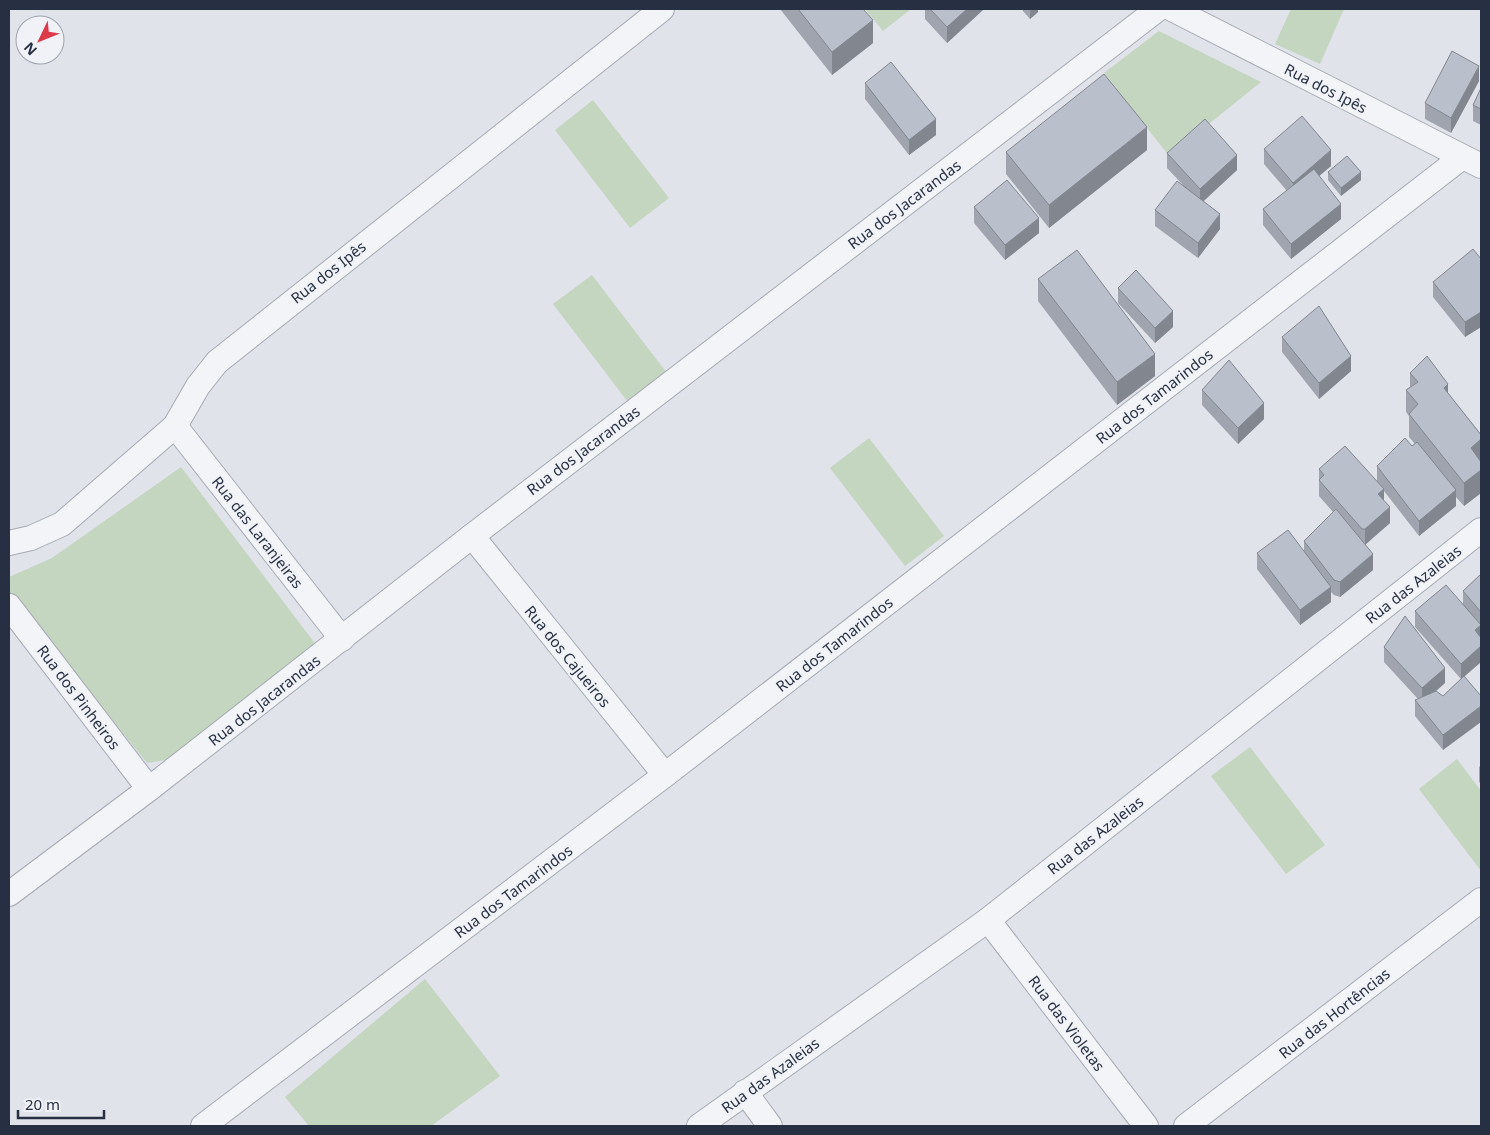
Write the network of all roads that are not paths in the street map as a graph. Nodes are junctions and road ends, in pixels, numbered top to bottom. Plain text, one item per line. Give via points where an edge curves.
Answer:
1 (662, 9) edge
2 (1158, 9) edge
3 (1172, 9) edge
4 (1471, 162) edge
5 (175, 426) junction
6 (1481, 530) edge
7 (472, 536) junction
8 (9, 543) edge
9 (9, 606) edge
10 (342, 639) junction
11 (665, 775) junction
12 (149, 789) junction
13 (9, 894) edge
14 (1481, 900) edge
15 (988, 920) junction
16 (745, 1092) junction
17 (203, 1126) edge
18 (699, 1126) edge
19 (770, 1126) edge
20 (1146, 1126) edge
21 (1186, 1126) edge

1 - 5 street, Rua dos Ipês via 224,356 198,386
2 - 7 street, Rua dos Jacarandas
3 - 4 street, Rua dos Ipês
4 - 11 street, Rua dos Tamarindos
5 - 8 street, Rua dos Ipês via 62,524 31,538
5 - 10 street, Rua das Laranjeiras
6 - 15 street, Rua das Azaleias
7 - 10 street, Rua dos Jacarandas
7 - 11 street, Rua dos Cajueiros
9 - 12 street, Rua dos Pinheiros
10 - 12 street, Rua dos Jacarandas
11 - 17 street, Rua dos Tamarindos
12 - 13 street, Rua dos Jacarandas
14 - 21 street, Rua das Hortências
15 - 16 street, Rua das Azaleias
15 - 20 street, Rua das Violetas
16 - 18 street, Rua das Azaleias
16 - 19 street

